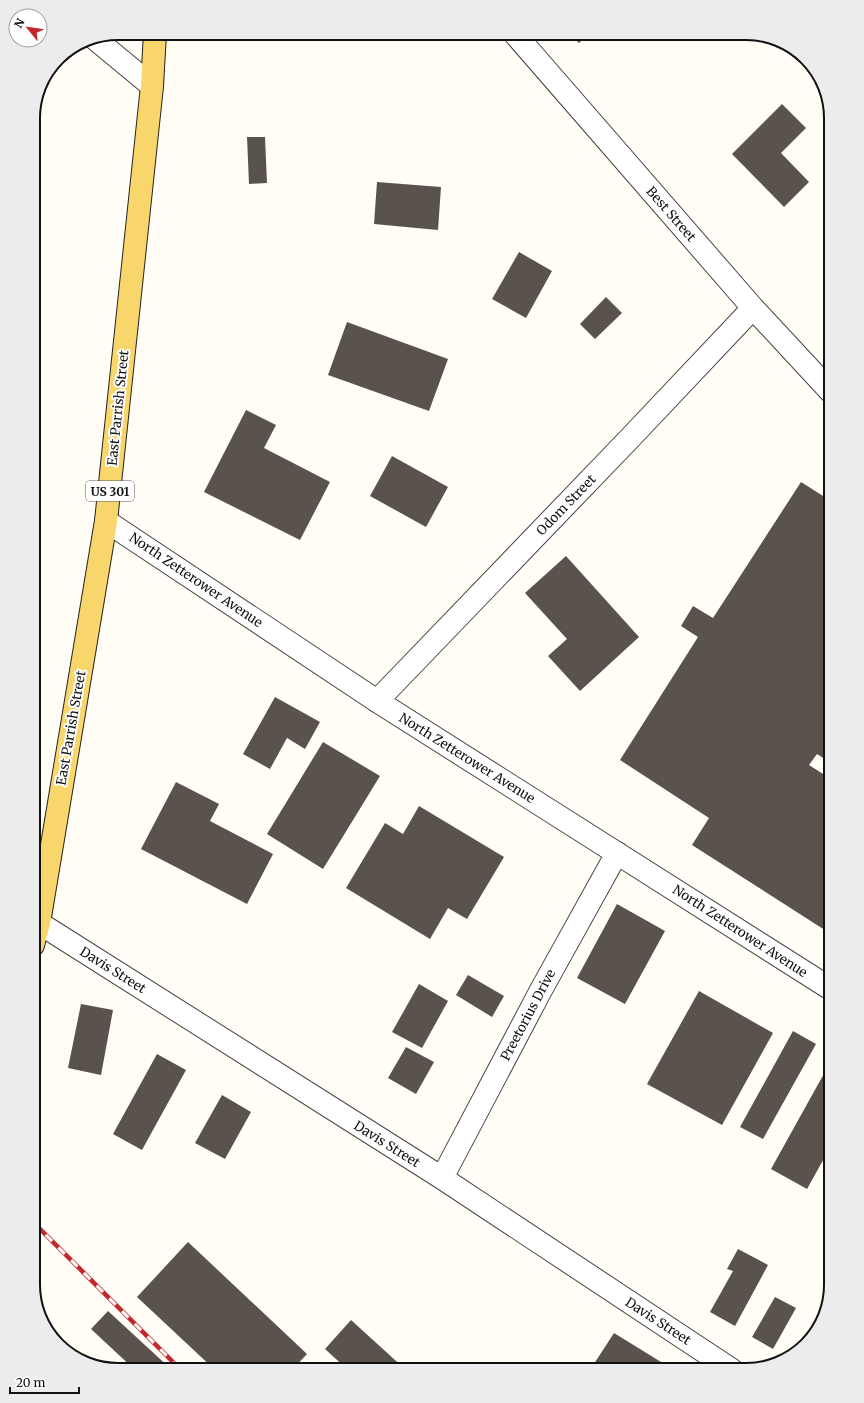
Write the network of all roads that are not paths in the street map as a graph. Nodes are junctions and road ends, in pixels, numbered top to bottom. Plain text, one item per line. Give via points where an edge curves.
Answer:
1 (155, 40) edge
2 (520, 40) edge
3 (100, 43) edge
4 (152, 86) junction
5 (753, 308) junction
6 (824, 384) edge
7 (106, 521) junction
8 (377, 701) junction
9 (617, 853) junction
10 (40, 917) edge
11 (40, 924) edge
12 (824, 985) edge
13 (442, 1178) junction
14 (721, 1363) edge

1 - 4 main road, East Parrish Street / US 301
2 - 5 street, Best Street
3 - 4 street
4 - 7 main road, East Parrish Street / US 301
5 - 6 street, Best Street
5 - 8 street, Odom Street
7 - 8 street, North Zetterower Avenue
7 - 10 main road, East Parrish Street / US 301
8 - 9 street, North Zetterower Avenue
9 - 12 street, North Zetterower Avenue
9 - 13 street, Preetorius Drive
11 - 13 street, Davis Street
13 - 14 street, Davis Street

